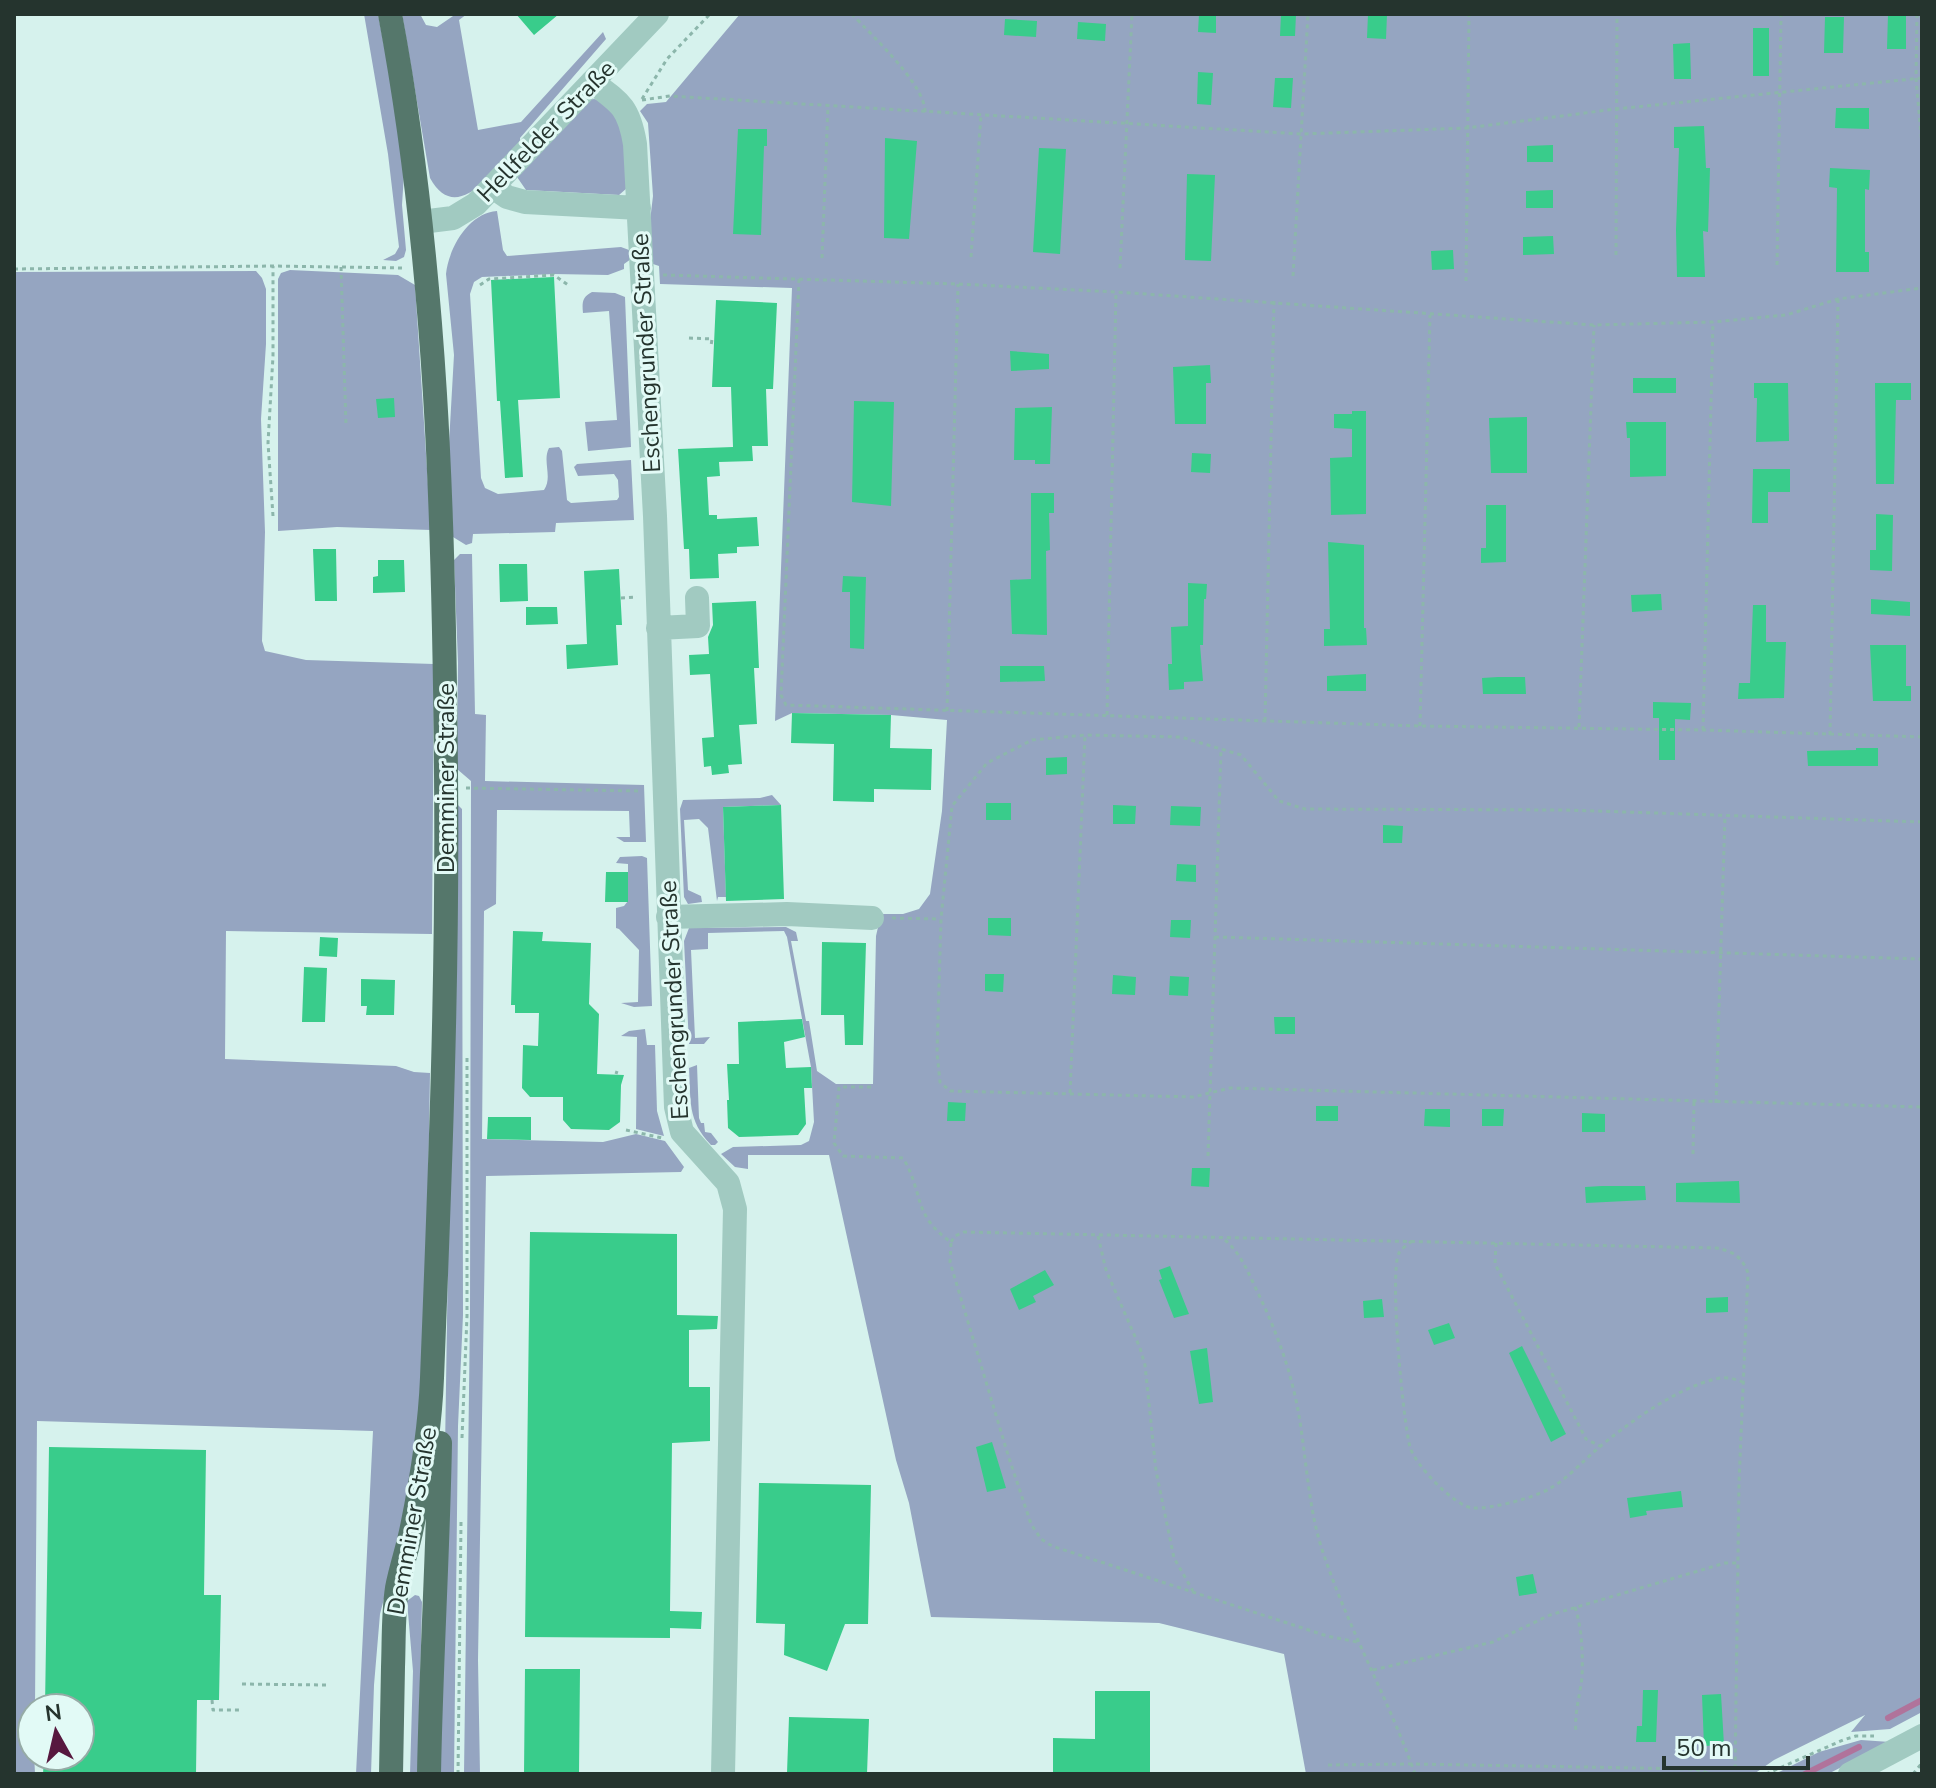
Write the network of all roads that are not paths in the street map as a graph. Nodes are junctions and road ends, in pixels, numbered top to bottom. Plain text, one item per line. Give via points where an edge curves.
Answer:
1 (390, 14) edge
2 (657, 14) edge
3 (592, 82) junction
4 (494, 188) junction
5 (639, 208) junction
6 (421, 222) junction
7 (701, 610) dead end
8 (658, 628) junction
9 (668, 917) junction
10 (872, 918) road end
11 (438, 1268) junction
12 (1922, 1736) edge
13 (391, 1774) edge
14 (429, 1774) edge
15 (723, 1774) edge
16 (1850, 1774) edge

1 - 6 main road, Demminer Straße
2 - 3 street, Hellfelder Straße
3 - 4 street, Hellfelder Straße
3 - 5 street, Eschengrunder Straße via 634,105
4 - 5 street, Eschengrunder Straße via 525,202
4 - 6 street, Hellfelder Straße via 461,215
5 - 8 street, Eschengrunder Straße
6 - 11 main road, Demminer Straße via 442,492 446,665
7 - 8 street via 698,626
8 - 9 street, Eschengrunder Straße
9 - 10 street
9 - 15 street, Eschengrunder Straße via 679,1123 684,1136 728,1183 735,1209
11 - 13 main road, Demminer Straße via 424,1465 394,1618
11 - 14 main road, Demminer Straße via 441,1406
12 - 16 street

